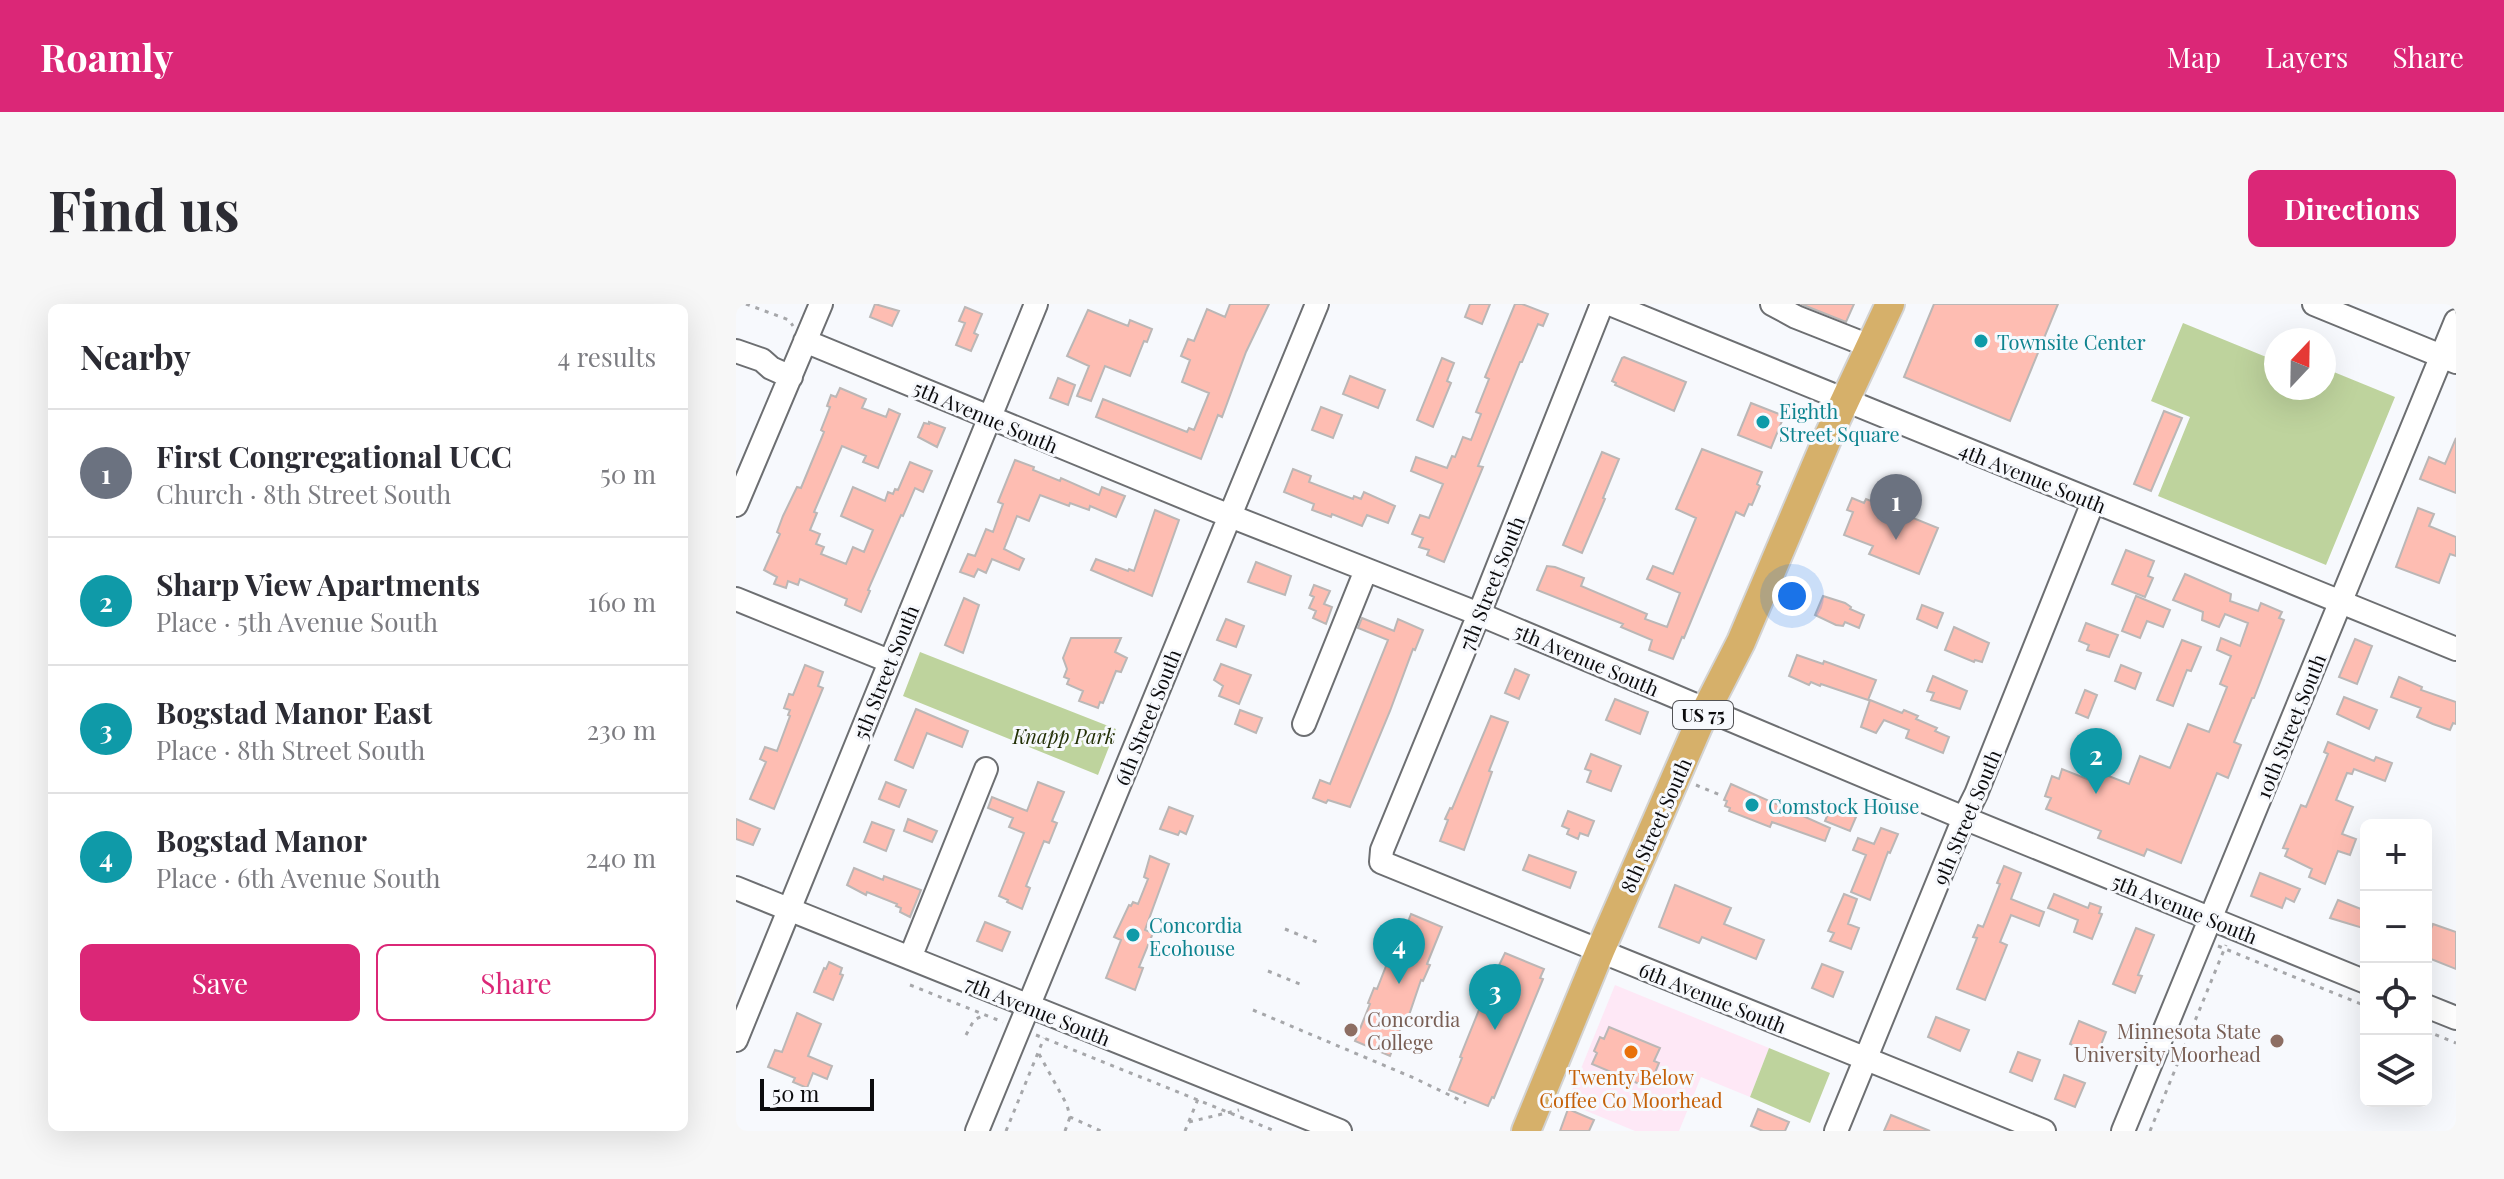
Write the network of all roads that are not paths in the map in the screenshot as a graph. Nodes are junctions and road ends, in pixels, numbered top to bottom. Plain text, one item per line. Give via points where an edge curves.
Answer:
1 (821, 304) edge
2 (1036, 304) edge
3 (1317, 304) edge
4 (1602, 304) edge
5 (1610, 304) edge
6 (1772, 304) edge
7 (1890, 304) edge
8 (2314, 304) edge
9 (2456, 321) edge
10 (805, 341) junction
11 (1872, 347) junction
12 (736, 351) edge
13 (2449, 359) edge
14 (791, 377) junction
15 (1845, 400) junction
16 (991, 418) junction
17 (2093, 502) junction
18 (736, 505) edge
19 (1230, 516) junction
20 (1366, 570) junction
21 (736, 599) edge
22 (2341, 602) junction
23 (1479, 614) junction
24 (2456, 649) edge
25 (889, 661) junction
26 (1706, 709) junction
27 (1304, 724) dead end
28 (986, 769) dead end
29 (1964, 818) junction
30 (1381, 862) joint
31 (736, 888) edge
32 (790, 909) junction
33 (2211, 918) junction
34 (1600, 951) junction
35 (910, 958) junction
36 (2360, 980) edge
37 (2432, 1008) edge
38 (1024, 1017) junction
39 (2456, 1018) edge
40 (736, 1040) edge
41 (1867, 1059) junction
42 (977, 1131) edge
43 (1340, 1131) edge
44 (1526, 1131) edge
45 (1836, 1131) edge
46 (2044, 1131) edge
47 (2123, 1131) edge

1 - 10 street
2 - 16 street, 5th Street South
3 - 19 street, 6th Street South
4 - 23 street, 7th Street South
5 - 15 street, 4th Avenue South
6 - 11 street
7 - 11 main road, 8th Street South / US 75
8 - 13 street
9 - 13 street, 10th Street South
10 - 14 street
10 - 16 street, 5th Avenue South
11 - 15 main road, 8th Street South / US 75
12 - 14 street
13 - 22 street, 10th Street South
14 - 18 street
15 - 17 street, 4th Avenue South
15 - 26 main road, 8th Street South / US 75 via 1741,642
16 - 19 street, 5th Avenue South
16 - 25 street, 5th Street South
17 - 22 street, 4th Avenue South
17 - 29 street, 9th Street South
19 - 20 street, 5th Avenue South
19 - 38 street, 6th Street South
20 - 23 street, 5th Avenue South
20 - 27 street
21 - 25 street
22 - 24 street, 4th Avenue South
22 - 33 street, 10th Street South
23 - 26 street, 5th Avenue South
23 - 30 street, 7th Street South
25 - 32 street, 5th Street South
26 - 29 street, 5th Avenue South
26 - 34 main road, 8th Street South / US 75
28 - 35 street
29 - 33 street, 5th Avenue South
29 - 41 street, 9th Street South
30 - 34 street, 6th Avenue South
31 - 32 street, 7th Avenue South
32 - 35 street, 7th Avenue South
32 - 40 street, 5th Street South
33 - 36 street, 5th Avenue South
33 - 47 street, 10th Street South
34 - 41 street, 6th Avenue South
34 - 44 main road, 8th Street South / US 75
35 - 38 street, 7th Avenue South
37 - 39 street
38 - 42 street, 6th Street South
38 - 43 street, 7th Avenue South
41 - 45 street, 9th Street South
41 - 46 street, 6th Avenue South

